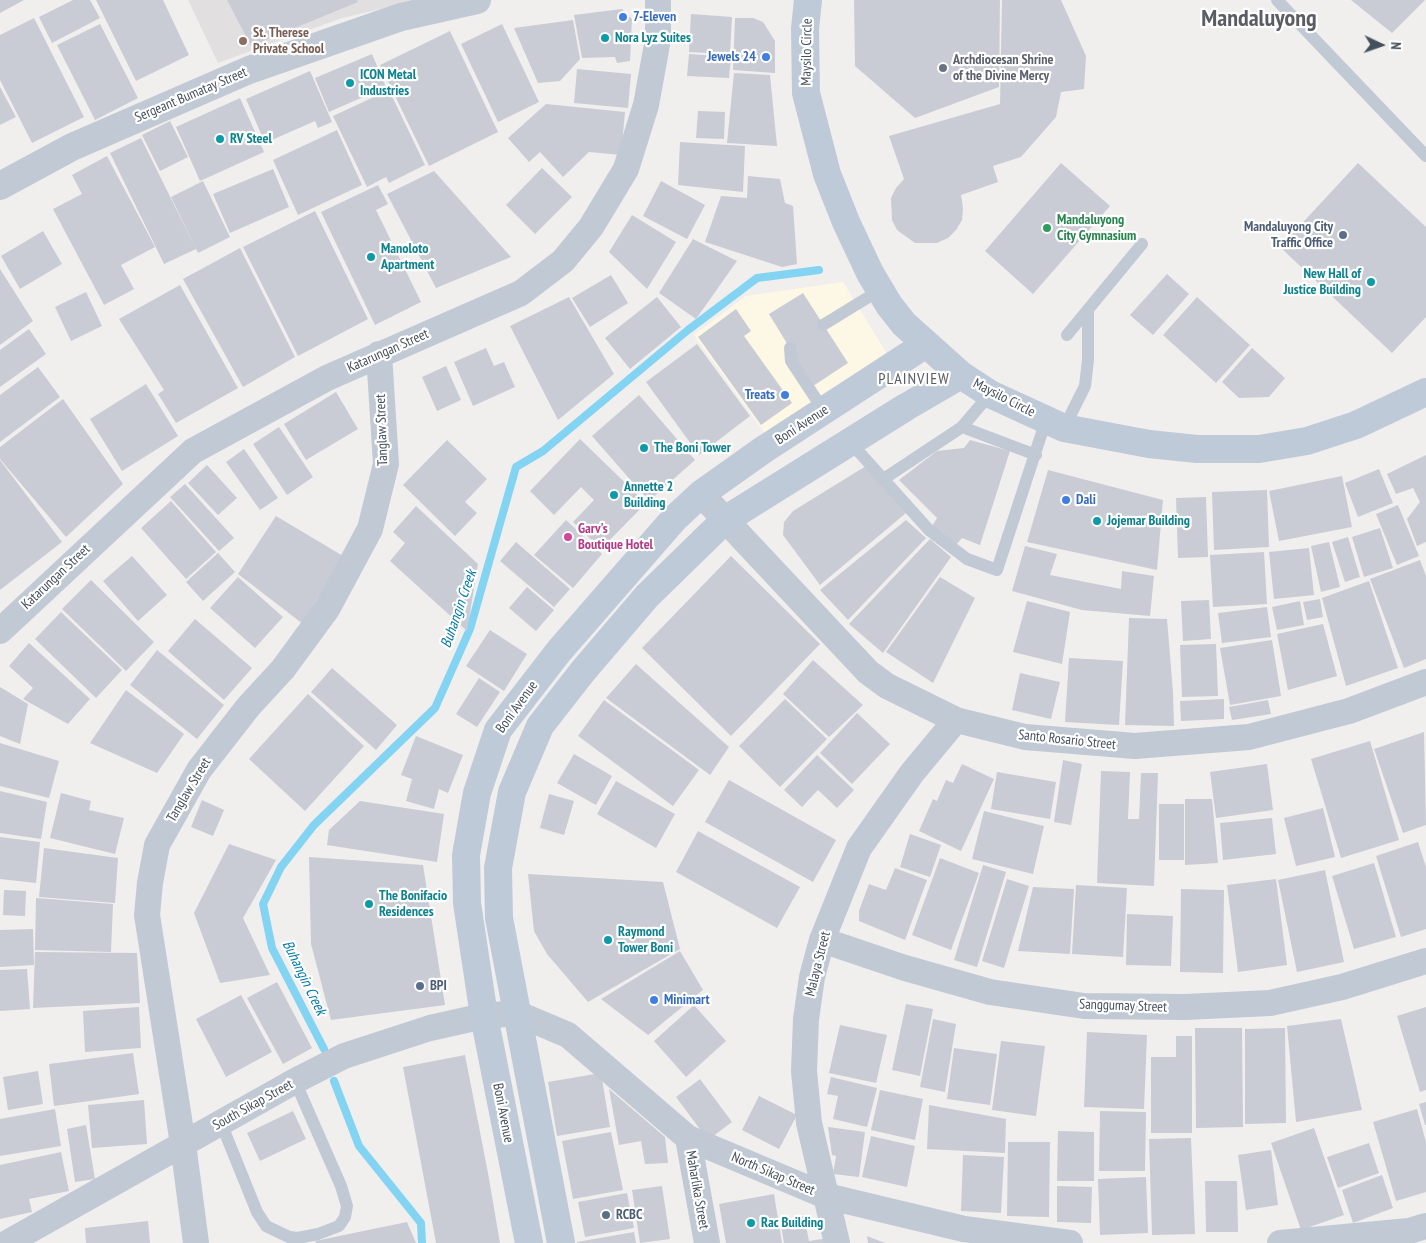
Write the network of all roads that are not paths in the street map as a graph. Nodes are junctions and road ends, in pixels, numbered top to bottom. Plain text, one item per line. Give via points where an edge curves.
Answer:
1 (477, 0) edge
2 (658, 0) edge
3 (808, 0) edge
4 (1277, 0) edge
5 (1426, 156) edge
6 (0, 186) edge
7 (1142, 244) dead end
8 (880, 290) junction
9 (1088, 310) junction
10 (823, 325) dead end
11 (1067, 336) dead end
12 (926, 344) junction
13 (790, 348) dead end
14 (379, 354) junction
15 (961, 375) junction
16 (1426, 392) edge
17 (990, 394) junction
18 (824, 410) junction
19 (1055, 424) junction
20 (962, 427) junction
21 (850, 442) junction
22 (1036, 455) junction
23 (882, 480) junction
24 (701, 494) junction
25 (725, 520) junction
26 (0, 631) edge
27 (1426, 682) edge
28 (956, 720) junction
29 (822, 940) junction
30 (1426, 961) edge
31 (516, 1013) junction
32 (484, 1016) junction
33 (295, 1081) junction
34 (222, 1123) junction
35 (688, 1138) junction
36 (183, 1144) junction
37 (826, 1196) junction
38 (1415, 1233) edge
39 (7, 1243) edge
40 (196, 1243) edge
41 (529, 1243) edge
42 (561, 1243) edge
43 (707, 1243) edge
44 (838, 1243) edge
45 (1070, 1243) edge
46 (1280, 1243) edge

1 - 6 street, Sergeant Bumatay Street via 401,17 249,70 72,147
2 - 14 street, Katarungan Street via 658,39 646,105 626,169 591,228 563,261 521,293
3 - 8 main road, Maysilo Circle via 806,93 817,139 846,222
4 - 5 lane
7 - 9 lane
8 - 10 lane
8 - 12 main road, Maysilo Circle via 904,324
9 - 11 lane
9 - 19 lane via 1085,386
12 - 15 main road, Maysilo Circle
12 - 18 main road, Boni Avenue
13 - 18 lane via 791,361
14 - 26 street, Katarungan Street via 327,378 193,451
14 - 36 street, Tanglaw Street via 386,464 370,529 327,609 284,670 248,707 199,770 157,845 148,915
15 - 17 main road, Maysilo Circle
15 - 21 main road
16 - 19 main road, Maysilo Circle via 1356,425 1260,449 1197,449 1149,444
17 - 19 main road, Maysilo Circle
17 - 20 lane
18 - 24 main road, Boni Avenue
19 - 22 lane
20 - 22 lane
20 - 23 lane
21 - 23 lane
21 - 25 main road
22 - 23 lane via 997,570 967,559 929,530
24 - 25 street, Santo Rosario Street
24 - 32 main road, Boni Avenue via 619,580 559,650 498,730 477,793 466,855 468,912
25 - 28 street, Santo Rosario Street via 868,672 888,686
25 - 31 main road via 647,596 540,726 512,792 498,868 498,908
27 - 28 street, Santo Rosario Street via 1349,711 1249,737 1145,746 1025,738
28 - 29 street, Malaya Street via 912,773 859,848
29 - 30 street, Sanggumay Street via 990,992 1084,1006 1185,1007 1270,1003 1342,987
29 - 37 street, Malaya Street via 806,1019 804,1071 809,1123
31 - 32 street, South Sikap Street
31 - 35 street, North Sikap Street via 568,1035
31 - 42 main road
32 - 33 street, South Sikap Street via 430,1028 344,1056
32 - 41 main road, Boni Avenue
33 - 34 street, South Sikap Street
33 - 34 lane via 341,1186 347,1206 339,1226 298,1238 266,1226 257,1212
34 - 36 street, South Sikap Street
35 - 37 street, North Sikap Street
35 - 43 street, Maharlika Street
36 - 39 street, South Sikap Street
36 - 40 street, Tanglaw Street
37 - 44 street, Malaya Street
37 - 45 street, North Sikap Street via 964,1229
38 - 46 street

